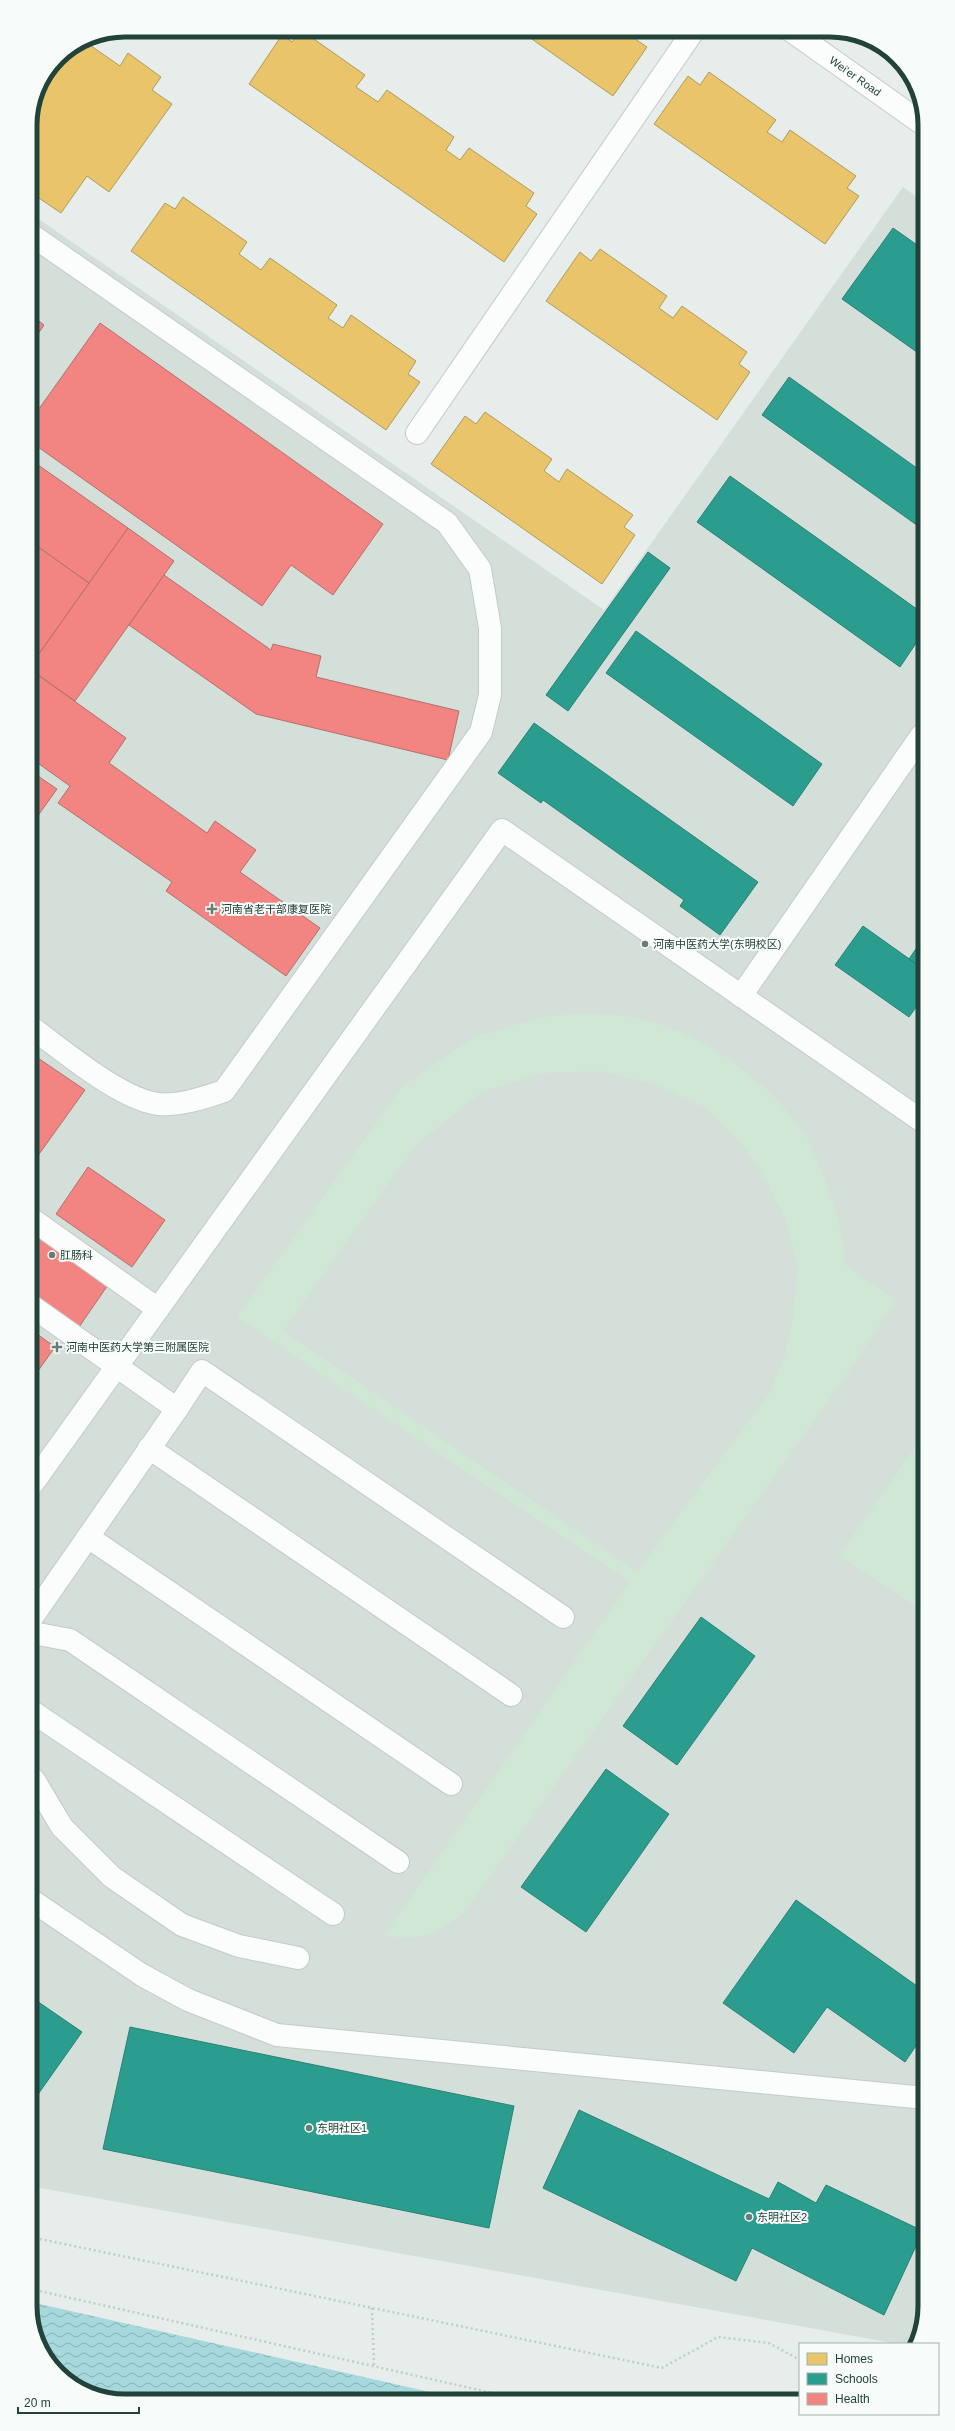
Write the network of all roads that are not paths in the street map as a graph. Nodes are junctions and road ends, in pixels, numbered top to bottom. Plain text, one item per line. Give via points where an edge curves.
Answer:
1 (689, 37) edge
2 (800, 37) edge
3 (918, 120) edge
4 (37, 239) edge
5 (417, 433) dead end
6 (918, 742) edge
7 (741, 996) junction
8 (37, 1032) edge
9 (918, 1119) edge
10 (37, 1223) edge
11 (158, 1309) junction
12 (37, 1311) edge
13 (117, 1367) junction
14 (177, 1409) junction
15 (149, 1448) junction
16 (37, 1477) edge
17 (88, 1537) junction
18 (37, 1610) edge
19 (563, 1618) dead end
20 (37, 1634) edge
21 (511, 1695) dead end
22 (37, 1714) edge
23 (451, 1784) dead end
24 (37, 1785) edge
25 (398, 1862) dead end
26 (37, 1904) edge
27 (333, 1914) dead end
28 (298, 1958) dead end
29 (918, 2097) edge

1 - 5 street
2 - 3 street, Wei'er Road
4 - 8 street via 447,523 480,568 490,628 490,695 482,732 224,1091 193,1101 158,1104 127,1095
6 - 7 street
7 - 9 street
7 - 11 street via 502,830
10 - 11 street
11 - 13 street
12 - 13 street
13 - 14 street
13 - 16 street
14 - 15 street
14 - 19 street via 202,1371
15 - 17 street
15 - 21 street
17 - 18 street
17 - 23 street
20 - 25 street via 70,1640
22 - 27 street
24 - 28 street via 62,1827 112,1877 182,1925 239,1946
26 - 29 street via 142,1975 188,2000 277,2035

